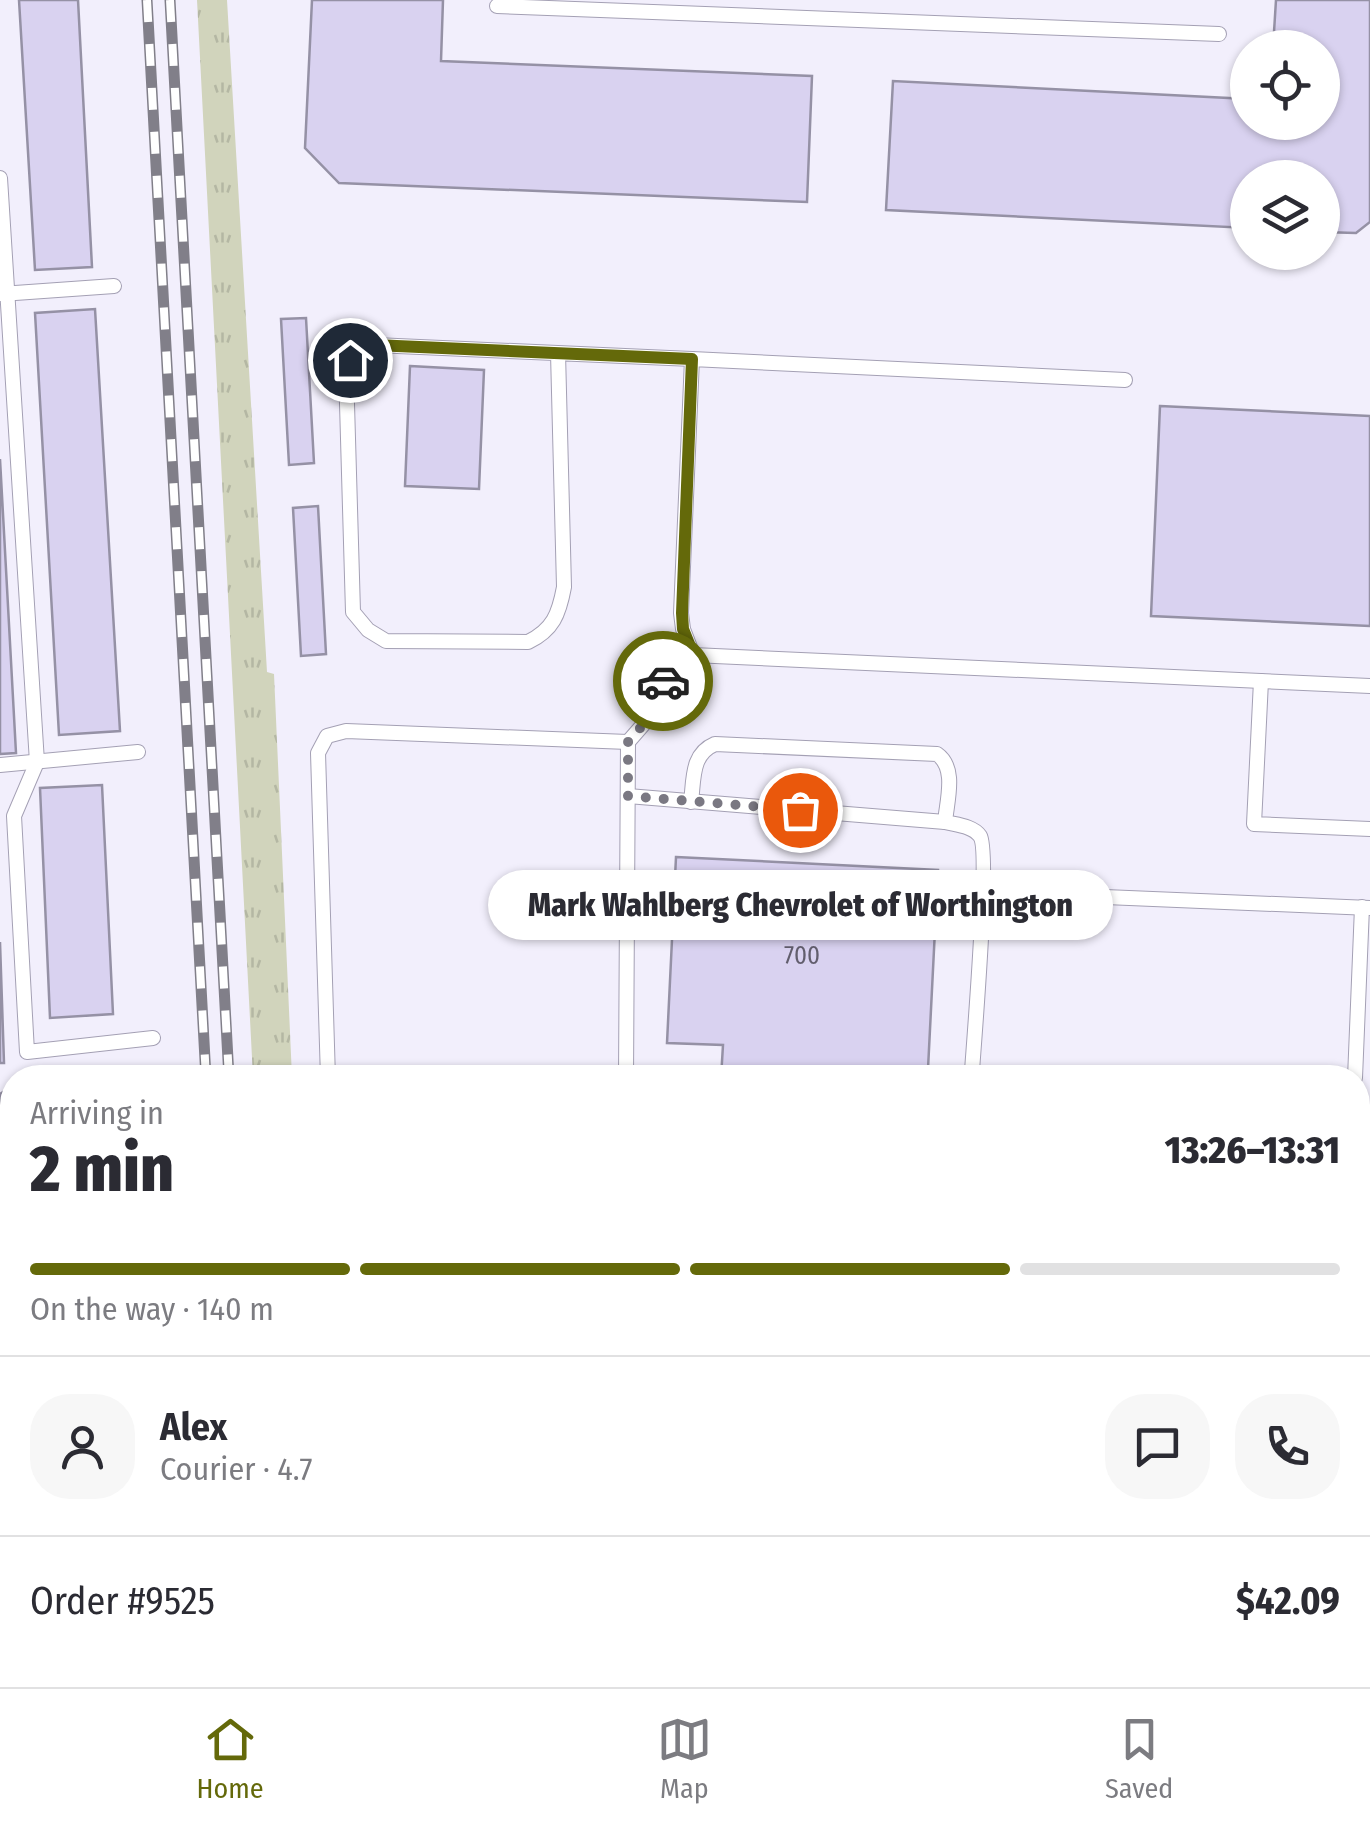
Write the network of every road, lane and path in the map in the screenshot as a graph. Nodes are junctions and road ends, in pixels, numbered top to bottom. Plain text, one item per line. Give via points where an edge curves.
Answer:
1 (497, 6) dead end
2 (1219, 34) dead end
3 (0, 178) edge
4 (114, 286) dead end
5 (4, 294) edge
6 (558, 353) junction
7 (692, 359) junction
8 (1124, 380) dead end
9 (693, 654) junction
10 (1262, 681) junction
11 (1370, 686) edge
12 (628, 742) junction
13 (138, 752) dead end
14 (37, 762) junction
15 (0, 765) edge
16 (628, 796) junction
17 (691, 802) junction
18 (945, 822) junction
19 (1370, 829) edge
20 (983, 892) junction
21 (1366, 907) edge
22 (153, 1038) dead end
23 (328, 1065) edge
24 (626, 1065) edge
25 (972, 1065) edge
26 (1357, 1065) edge

1 - 2 lane
3 - 5 lane
4 - 5 lane
5 - 14 lane
6 - 6 lane via 564,587 559,614 545,634 528,642 386,641 368,630 353,612 350,360 361,347 374,345
6 - 7 lane
7 - 8 lane
7 - 9 lane via 682,613
9 - 10 lane
9 - 12 lane via 670,660 655,711
10 - 11 lane
10 - 19 lane via 1254,824
12 - 16 lane
12 - 23 lane via 346,731 327,736 318,753
13 - 14 lane
14 - 15 lane
14 - 22 lane via 14,816 27,1052
16 - 17 lane
16 - 24 lane
17 - 18 lane
17 - 18 lane via 696,757 715,744 937,754 949,769
18 - 20 lane via 980,835
20 - 21 lane
20 - 25 lane
21 - 26 lane

